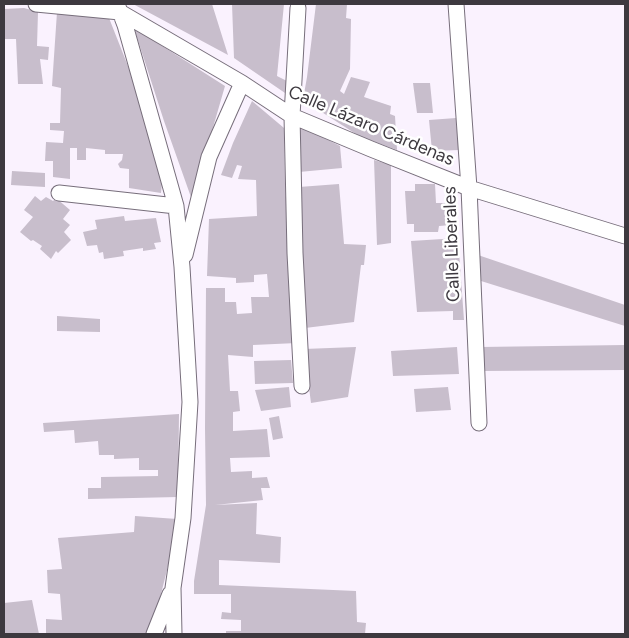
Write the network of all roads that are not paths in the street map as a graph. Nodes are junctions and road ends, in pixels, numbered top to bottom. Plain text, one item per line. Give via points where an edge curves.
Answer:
1 (36, 4) edge
2 (456, 4) edge
3 (118, 8) edge
4 (298, 8) dead end
5 (242, 83) junction
6 (292, 116) junction
7 (469, 188) junction
8 (59, 193) dead end
9 (176, 206) junction
10 (625, 236) edge
11 (182, 267) junction
12 (302, 386) dead end
13 (478, 423) dead end
14 (173, 588) junction
15 (154, 634) edge
16 (174, 634) edge

1 - 3 street
2 - 7 street, Calle Liberales
3 - 5 street, Calle Lázaro Cárdenas
3 - 9 street
4 - 6 street
5 - 6 street, Calle Lázaro Cárdenas
5 - 11 street via 208,157
6 - 7 street, Calle Lázaro Cárdenas
6 - 12 street
7 - 10 street, Calle Lázaro Cárdenas
7 - 13 street, Calle Liberales
8 - 9 street
9 - 11 street
11 - 14 street via 190,402 183,518
14 - 15 street
14 - 16 street

